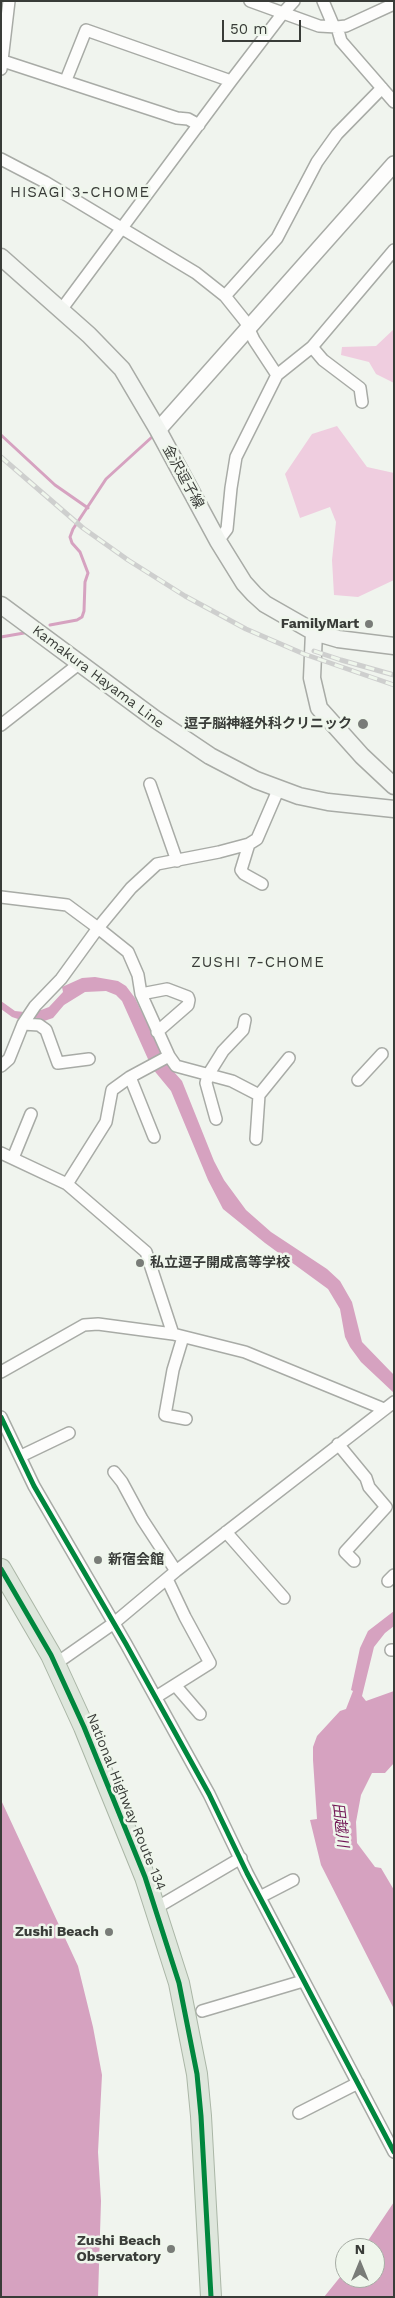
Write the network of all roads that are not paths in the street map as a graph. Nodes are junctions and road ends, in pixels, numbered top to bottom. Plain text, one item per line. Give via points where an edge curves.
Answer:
1 (9, 1) edge
2 (250, 1) edge
3 (294, 1) edge
4 (322, 1) edge
5 (394, 4) edge
6 (283, 13) junction
7 (335, 27) junction
8 (2, 65) edge
9 (66, 80) junction
10 (231, 81) junction
11 (382, 88) junction
12 (394, 102) edge
13 (199, 125) junction
14 (1, 159) edge
15 (394, 164) edge
16 (121, 228) junction
17 (394, 250) edge
18 (1, 257) edge
19 (225, 296) junction
20 (62, 310) junction
21 (249, 329) junction
22 (312, 347) junction
23 (278, 375) junction
24 (362, 402) dead end
25 (158, 430) junction
26 (218, 540) junction
27 (1, 606) edge
28 (314, 632) junction
29 (394, 646) edge
30 (80, 664) junction
31 (1, 725) edge
32 (150, 784) dead end
33 (394, 786) edge
34 (279, 788) junction
35 (394, 809) edge
36 (249, 844) junction
37 (177, 860) junction
38 (262, 884) dead end
39 (1, 898) edge
40 (98, 928) junction
41 (141, 994) junction
42 (245, 1020) dead end
43 (24, 1022) junction
44 (157, 1032) junction
45 (382, 1054) dead end
46 (167, 1057) junction
47 (290, 1058) dead end
48 (89, 1059) dead end
49 (1, 1066) edge
50 (208, 1076) junction
51 (130, 1077) junction
52 (358, 1080) dead end
53 (259, 1095) junction
54 (31, 1114) dead end
55 (216, 1119) dead end
56 (154, 1137) dead end
57 (256, 1139) dead end
58 (1, 1153) edge
59 (12, 1158) junction
60 (67, 1184) junction
61 (178, 1336) junction
62 (1, 1372) edge
63 (389, 1406) edge
64 (1, 1417) edge
65 (186, 1419) dead end
66 (68, 1433) dead end
67 (338, 1444) junction
68 (21, 1456) junction
69 (114, 1472) dead end
70 (390, 1511) edge
71 (226, 1532) junction
72 (354, 1561) dead end
73 (1, 1568) edge
74 (171, 1575) junction
75 (284, 1598) dead end
76 (114, 1623) junction
77 (64, 1658) dead end
78 (175, 1685) junction
79 (156, 1697) junction
80 (200, 1714) dead end
81 (241, 1858) junction
82 (293, 1880) dead end
83 (260, 1897) junction
84 (156, 1908) junction
85 (303, 1981) junction
86 (202, 2011) dead end
87 (358, 2083) junction
88 (300, 2113) dead end
89 (394, 2152) edge
90 (211, 2297) edge

1 - 8 street
2 - 6 street
3 - 6 street
4 - 7 street
5 - 7 street via 346,26
6 - 7 street via 319,26
6 - 10 street
7 - 11 street via 340,41
8 - 9 street
9 - 10 street via 86,30
9 - 13 street
10 - 13 street
11 - 12 street
11 - 19 street via 338,134 317,162 278,238
13 - 16 street
14 - 16 street
15 - 21 street
16 - 19 street via 190,269
16 - 20 street
17 - 22 street
18 - 20 main road, 金沢逗子線
19 - 21 street
20 - 25 main road, 金沢逗子線 via 119,365
21 - 23 street
21 - 25 street
22 - 23 street
22 - 24 street via 323,360 360,388
23 - 26 street via 236,457 228,529
25 - 26 main road, 金沢逗子線
26 - 28 main road, 金沢逗子線 via 254,594 265,604
27 - 30 main road, Kamakura Hayama Line
28 - 29 main road, 金沢逗子線
28 - 33 main road via 312,678 319,708
30 - 31 street
30 - 34 main road, Kamakura Hayama Line via 192,745 256,780
32 - 37 street
34 - 35 main road, Kamakura Hayama Line via 328,802
34 - 36 street via 258,839
36 - 37 street
36 - 38 street via 241,870
37 - 40 street via 157,864 143,876
39 - 40 street via 66,905
40 - 41 street via 128,952 138,975
40 - 43 street
41 - 44 street
41 - 44 street via 167,988 190,1000
42 - 50 street via 243,1030 223,1051
43 - 48 street via 46,1030 58,1063
43 - 49 street via 9,1059
44 - 46 street
45 - 52 street
46 - 50 street via 176,1066
46 - 51 street
47 - 53 street
50 - 53 street via 232,1081
50 - 55 street via 206,1083
51 - 56 street
51 - 60 street via 112,1090 106,1122
53 - 57 street
54 - 59 street
58 - 59 street
59 - 60 street
60 - 61 street via 146,1252
61 - 62 street via 98,1324 84,1325
61 - 63 street via 245,1352 361,1401
61 - 65 street via 165,1415
63 - 67 street
64 - 68 street
66 - 68 street
67 - 70 street
67 - 71 street
68 - 76 street via 34,1486
69 - 74 street
70 - 72 street via 344,1552
71 - 74 street
71 - 75 street
73 - 84 highway, National Highway Route 134 via 68,1691
74 - 76 street
74 - 78 street via 185,1617 210,1663
76 - 77 street
76 - 79 street
78 - 79 street
78 - 80 street
79 - 81 street
81 - 83 street
81 - 84 street
82 - 83 street
83 - 85 street
84 - 90 highway, National Highway Route 134 via 179,1983 197,2074
85 - 86 street
85 - 87 street
87 - 88 street
87 - 89 street

